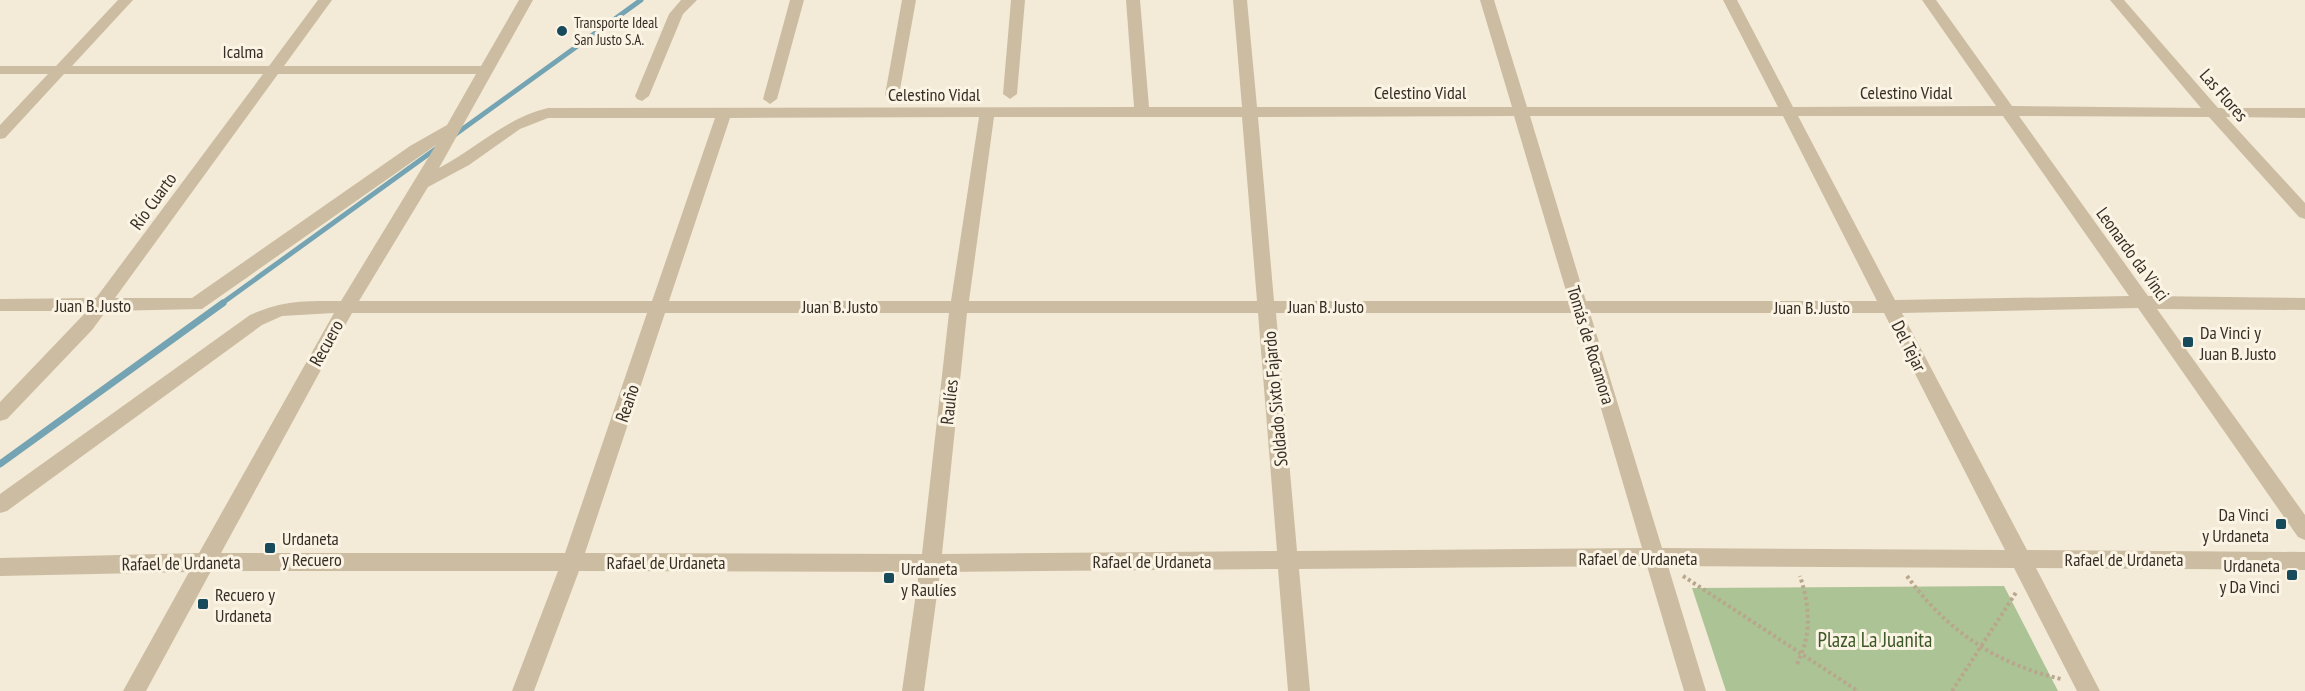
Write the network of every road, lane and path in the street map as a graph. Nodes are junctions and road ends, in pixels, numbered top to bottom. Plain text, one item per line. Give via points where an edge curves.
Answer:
1 (126, 0) edge
2 (325, 0) edge
3 (526, 0) edge
4 (690, 0) edge
5 (797, 0) edge
6 (909, 0) edge
7 (1018, 0) edge
8 (1133, 0) edge
9 (1240, 0) edge
10 (1487, 0) edge
11 (1730, 0) edge
12 (1929, 0) edge
13 (2117, 0) edge
14 (0, 70) edge
15 (61, 70) junction
16 (273, 70) junction
17 (487, 70) junction
18 (1010, 94) dead end
19 (892, 95) dead end
20 (642, 96) dead end
21 (770, 99) dead end
22 (1142, 111) junction
23 (1250, 111) junction
24 (1520, 111) junction
25 (1788, 111) junction
26 (2006, 111) junction
27 (724, 112) junction
28 (987, 113) junction
29 (2214, 113) junction
30 (2305, 113) edge
31 (453, 128) junction
32 (0, 134) edge
33 (422, 183) junction
34 (2305, 213) edge
35 (2143, 302) junction
36 (2305, 304) edge
37 (0, 305) edge
38 (101, 305) junction
39 (346, 306) junction
40 (959, 306) junction
41 (1266, 306) junction
42 (1579, 306) junction
43 (1889, 307) junction
44 (660, 308) junction
45 (0, 414) edge
46 (0, 505) edge
47 (2305, 531) edge
48 (1655, 558) junction
49 (1791, 558) junction
50 (1896, 558) junction
51 (1289, 561) junction
52 (2305, 561) edge
53 (205, 562) junction
54 (572, 562) junction
55 (931, 562) junction
56 (2024, 566) junction
57 (0, 567) edge
58 (1980, 648) junction
59 (1803, 655) junction
60 (1797, 664) dead end
61 (2087, 687) edge
62 (134, 691) edge
63 (523, 691) edge
64 (913, 691) edge
65 (1299, 691) edge
66 (1695, 691) edge
67 (1858, 691) edge
68 (1952, 691) edge

1 - 15 street
2 - 16 street, Río Cuarto
3 - 17 street, Recuero
4 - 20 street via 676,15
5 - 21 street
6 - 19 street
7 - 18 street
8 - 22 street
9 - 23 street, Soldado Sixto Fajardo
10 - 24 street, Tomás de Rocamora
11 - 25 street, Del Tejar
12 - 26 street, Leonardo da Vinci
13 - 29 street, Las Flores
14 - 15 street, Icalma
15 - 16 street, Icalma
15 - 32 street
16 - 17 street, Icalma
16 - 38 street, Río Cuarto
17 - 31 street, Recuero
22 - 23 street, Celestino Vidal
22 - 28 street, Celestino Vidal
23 - 24 street, Celestino Vidal
23 - 41 street, Soldado Sixto Fajardo
24 - 25 street, Celestino Vidal
24 - 42 street, Tomás de Rocamora
25 - 26 street, Celestino Vidal
25 - 43 street, Del Tejar
26 - 29 street, Celestino Vidal
26 - 35 street, Leonardo da Vinci
27 - 28 street, Celestino Vidal
27 - 33 street, Celestino Vidal via 534,115
27 - 44 street, Reaño
28 - 40 street, Raulíes
29 - 30 street, Celestino Vidal
29 - 34 street, Las Flores
31 - 33 street, Recuero
31 - 38 street, Juan B. Justo via 202,301 186,306
33 - 39 street, Recuero
35 - 36 street, Juan B. Justo
35 - 43 street, Juan B. Justo
35 - 47 street, Leonardo da Vinci
37 - 38 street, Juan B. Justo
38 - 45 street, Río Cuarto
39 - 44 street, Juan B. Justo
39 - 46 street, Juan B. Justo via 279,310 256,320
39 - 53 street, Recuero
40 - 41 street, Juan B. Justo
40 - 44 street, Juan B. Justo
40 - 55 street, Raulíes
41 - 42 street, Juan B. Justo
41 - 51 street, Soldado Sixto Fajardo
42 - 43 street, Juan B. Justo
42 - 48 street, Tomás de Rocamora
43 - 56 street, Del Tejar
44 - 54 street, Reaño
48 - 49 street, Rafael de Urdaneta
48 - 51 street, Rafael de Urdaneta
48 - 59 path
48 - 66 street, Tomás de Rocamora
49 - 50 street, Rafael de Urdaneta
49 - 59 path via 1809,604 1810,622
50 - 56 street, Rafael de Urdaneta
50 - 58 path via 1929,604
51 - 55 street, Rafael de Urdaneta
51 - 65 street, Soldado Sixto Fajardo
52 - 56 street, Rafael de Urdaneta
53 - 54 street, Rafael de Urdaneta
53 - 57 street, Rafael de Urdaneta
53 - 62 street, Recuero
54 - 55 street, Rafael de Urdaneta
54 - 63 street, Reaño
55 - 64 street, Raulíes
56 - 58 path
56 - 61 street, Del Tejar
58 - 61 path via 2043,676
58 - 68 path
59 - 60 path
59 - 67 path

